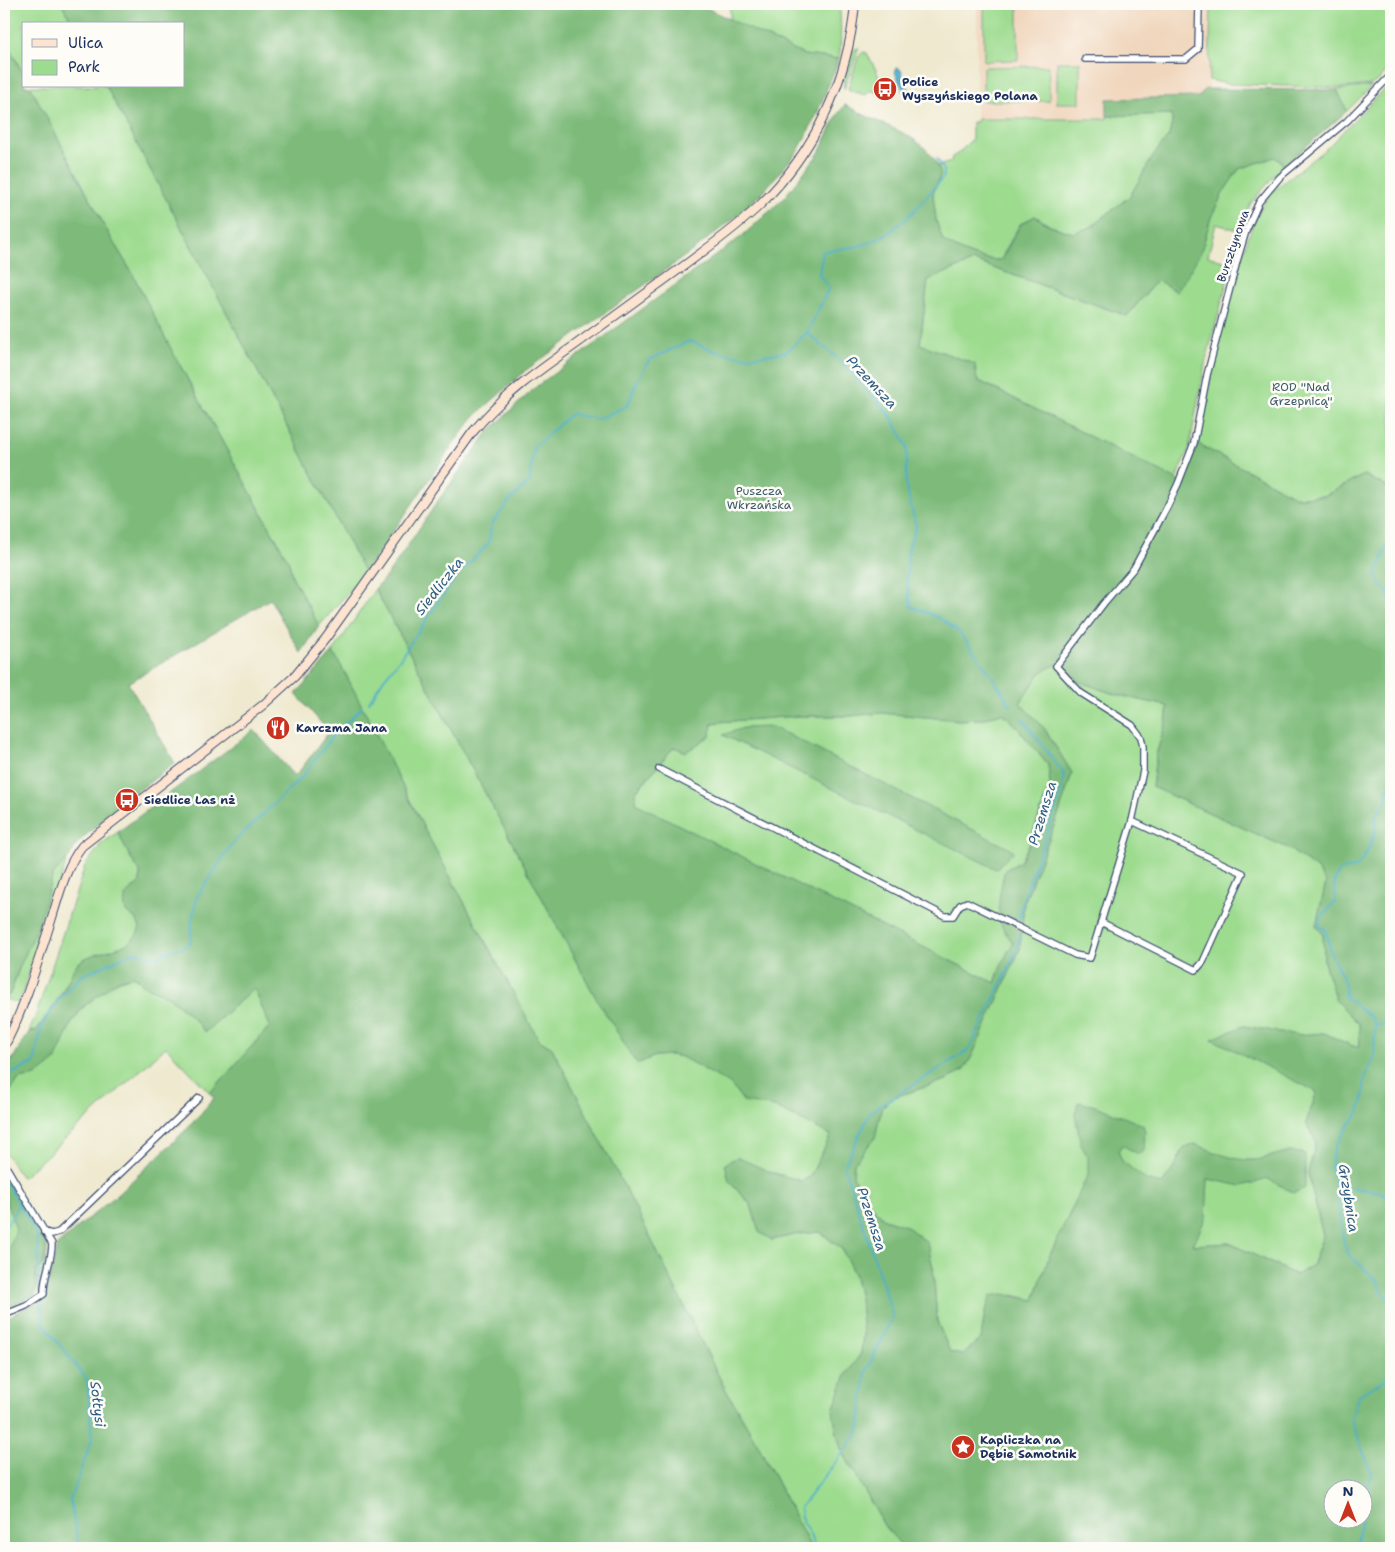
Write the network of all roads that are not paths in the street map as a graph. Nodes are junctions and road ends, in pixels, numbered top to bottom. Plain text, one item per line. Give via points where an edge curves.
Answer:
1 (855, 4) edge
2 (1199, 4) edge
3 (1085, 59) dead end
4 (1391, 75) edge
5 (659, 769) dead end
6 (1132, 821) junction
7 (1101, 922) junction
8 (4, 1047) edge
9 (199, 1098) dead end
10 (4, 1163) edge
11 (44, 1232) junction
12 (4, 1315) edge

1 - 8 street via 847,55 829,105 800,158 772,192 723,236 552,360 490,412 295,676 76,853 65,876 24,1005
2 - 3 street via 1198,49 1186,59
4 - 6 street, Bursztynowa via 1347,121 1280,177 1256,209 1226,297 1194,443 1182,474 1134,568 1056,666 1081,693 1132,725 1141,738 1143,771
5 - 7 street via 945,916 953,916 960,905 967,902 1074,955 1090,958
6 - 7 street
6 - 7 street via 1243,873 1203,962 1196,970
9 - 11 street via 59,1232
10 - 11 street
11 - 12 street via 52,1244 52,1256 44,1294

